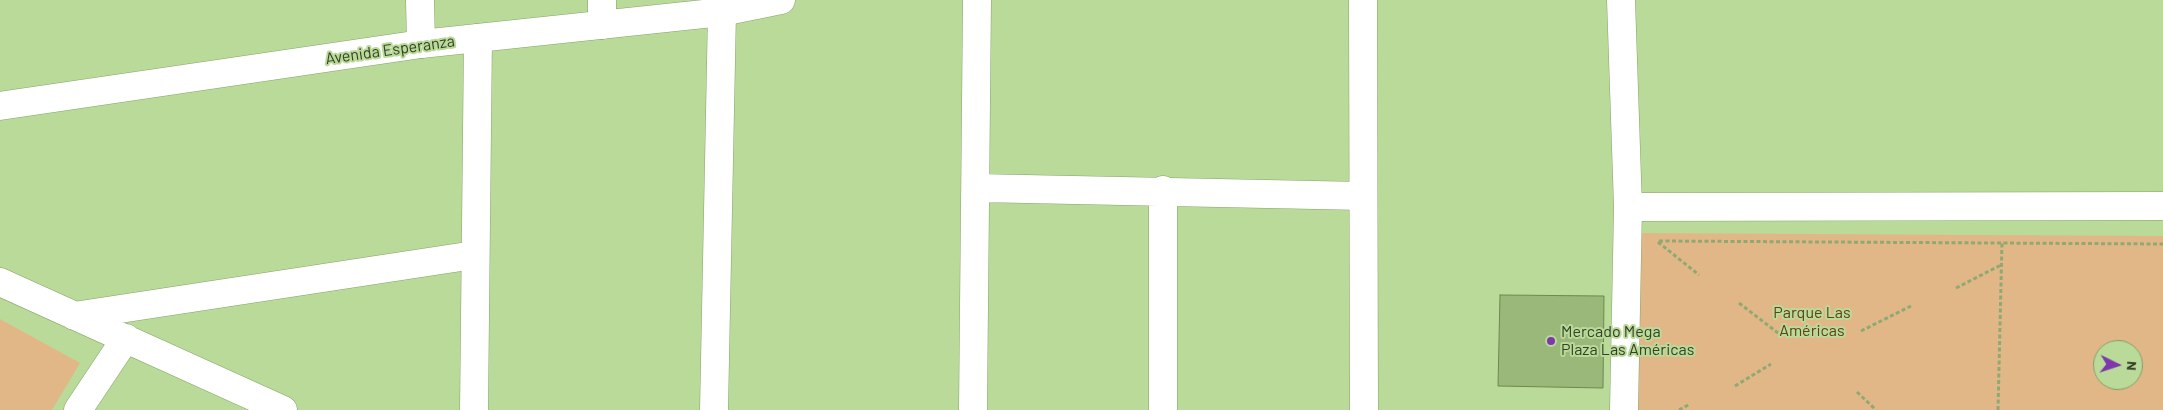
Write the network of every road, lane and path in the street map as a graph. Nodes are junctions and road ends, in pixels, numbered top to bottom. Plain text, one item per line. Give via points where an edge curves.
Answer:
1 (420, 0) edge
2 (781, 0) edge
3 (977, 0) edge
4 (1364, 0) edge
5 (1621, 0) edge
6 (602, 12) edge
7 (722, 12) junction
8 (478, 38) junction
9 (421, 44) junction
10 (0, 106) edge
11 (976, 188) junction
12 (1163, 190) junction
13 (1363, 196) junction
14 (2002, 206) junction
15 (2163, 206) edge
16 (1628, 207) junction
17 (1658, 207) junction
18 (1652, 241) dead end
19 (1657, 241) junction
20 (2002, 243) junction
21 (2163, 244) edge
22 (474, 255) junction
23 (2001, 265) junction
24 (1699, 275) dead end
25 (0, 282) edge
26 (1956, 288) dead end
27 (1739, 303) dead end
28 (1911, 306) dead end
29 (74, 316) junction
30 (1861, 331) dead end
31 (1778, 333) dead end
32 (126, 338) junction
33 (1771, 364) dead end
34 (1735, 386) dead end
35 (1856, 392) dead end
36 (1690, 404) dead end
37 (78, 410) edge
38 (283, 410) edge
39 (474, 410) edge
40 (714, 410) edge
41 (973, 410) edge
42 (1162, 410) edge
43 (1364, 410) edge
44 (1624, 410) edge
45 (1679, 410) edge
46 (1876, 410) edge
47 (1998, 410) edge

1 - 9 street
2 - 7 street, Avenida Esperanza
3 - 11 street
4 - 13 street
5 - 16 street
6 - 7 street, Avenida Esperanza
6 - 8 street, Avenida Esperanza
7 - 40 street
8 - 9 street, Avenida Esperanza
8 - 22 street
9 - 10 street, Avenida Esperanza
11 - 12 street
11 - 41 street
12 - 13 street
12 - 42 street
13 - 43 street
14 - 15 street
14 - 17 street
14 - 20 path
16 - 17 street
16 - 44 street
17 - 19 path
18 - 19 path
19 - 20 path
19 - 24 path
20 - 21 path
20 - 23 path
22 - 29 street
22 - 39 street
23 - 26 path
23 - 47 path
25 - 29 street
27 - 31 path
28 - 30 path
29 - 32 street
32 - 37 street
32 - 38 street
33 - 34 path
35 - 46 path
36 - 45 path

